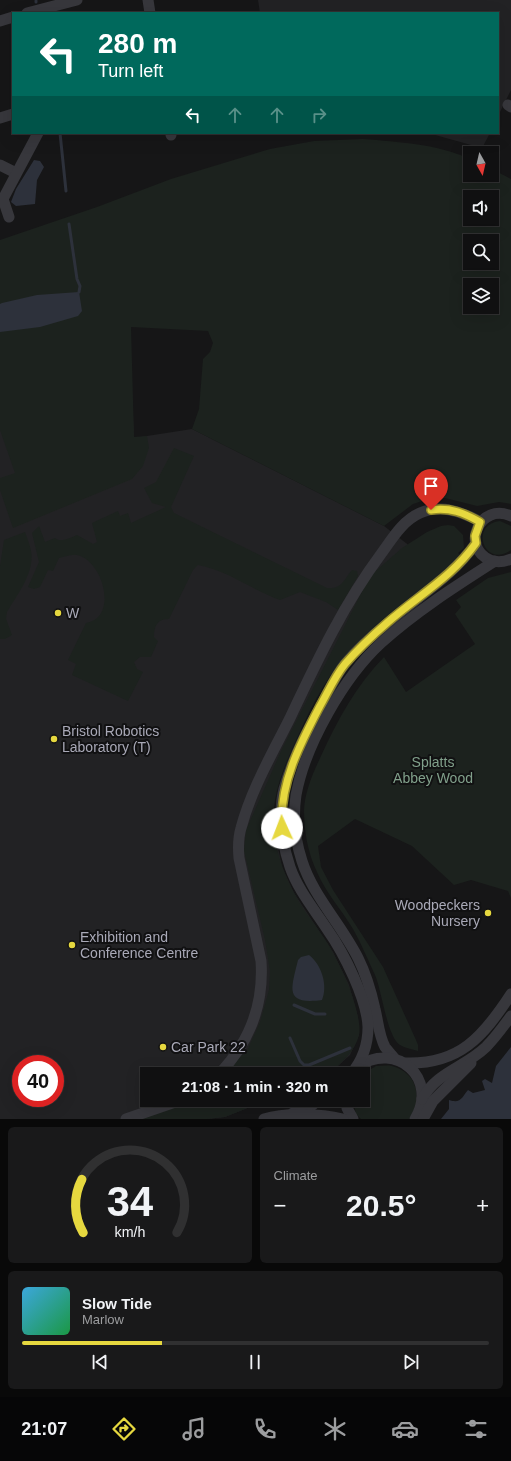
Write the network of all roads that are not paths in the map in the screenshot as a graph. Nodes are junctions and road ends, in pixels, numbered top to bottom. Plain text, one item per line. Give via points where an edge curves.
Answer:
1 (77, 0) edge
2 (148, 0) edge
3 (31, 12) edge
4 (150, 12) edge
5 (12, 17) edge
6 (0, 21) edge
7 (12, 114) edge
8 (0, 118) edge
9 (37, 134) edge
10 (0, 165) edge
11 (16, 173) junction
12 (8, 218) dead end
13 (511, 516) edge
14 (480, 522) junction
15 (476, 543) junction
16 (511, 559) edge
17 (495, 561) junction
18 (511, 994) edge
19 (511, 1016) edge
20 (485, 1048) junction
21 (400, 1061) junction
22 (225, 1067) edge
23 (356, 1067) edge
24 (359, 1067) edge
25 (422, 1099) junction
26 (161, 1107) edge
27 (310, 1107) edge
28 (347, 1107) edge
29 (289, 1115) junction
30 (313, 1116) junction
31 (126, 1119) edge
32 (264, 1119) edge
33 (326, 1119) edge
34 (344, 1119) edge
35 (353, 1119) edge
36 (415, 1119) edge
37 (423, 1119) edge

1 - 3 street
2 - 4 street
5 - 6 street
7 - 8 street
9 - 11 street
10 - 11 street
11 - 12 street via 3,199
13 - 14 street via 492,514
14 - 15 street via 475,536
14 - 22 street via 457,511 443,508 420,513 397,531 345,608 270,757 241,826 238,844 261,961 259,1000 247,1037
15 - 17 street via 483,555
15 - 23 street via 454,570 364,643 344,665 309,728 284,790 281,814 290,868 305,898 350,967 361,997 368,1027 365,1050
16 - 17 street
17 - 21 street via 406,623 381,643 360,666 342,690 318,733 302,770 296,795 297,843 304,866 317,893 358,958 369,982 380,1035 385,1047
18 - 21 street via 498,1013 460,1052 432,1062
19 - 20 street
20 - 25 street via 440,1077
20 - 37 street via 433,1101
21 - 24 street via 382,1057 367,1060
21 - 25 street via 414,1072 420,1083
25 - 36 street
26 - 31 street
27 - 29 street
28 - 35 street
29 - 30 street
29 - 32 street
30 - 33 street
30 - 34 street via 327,1115

